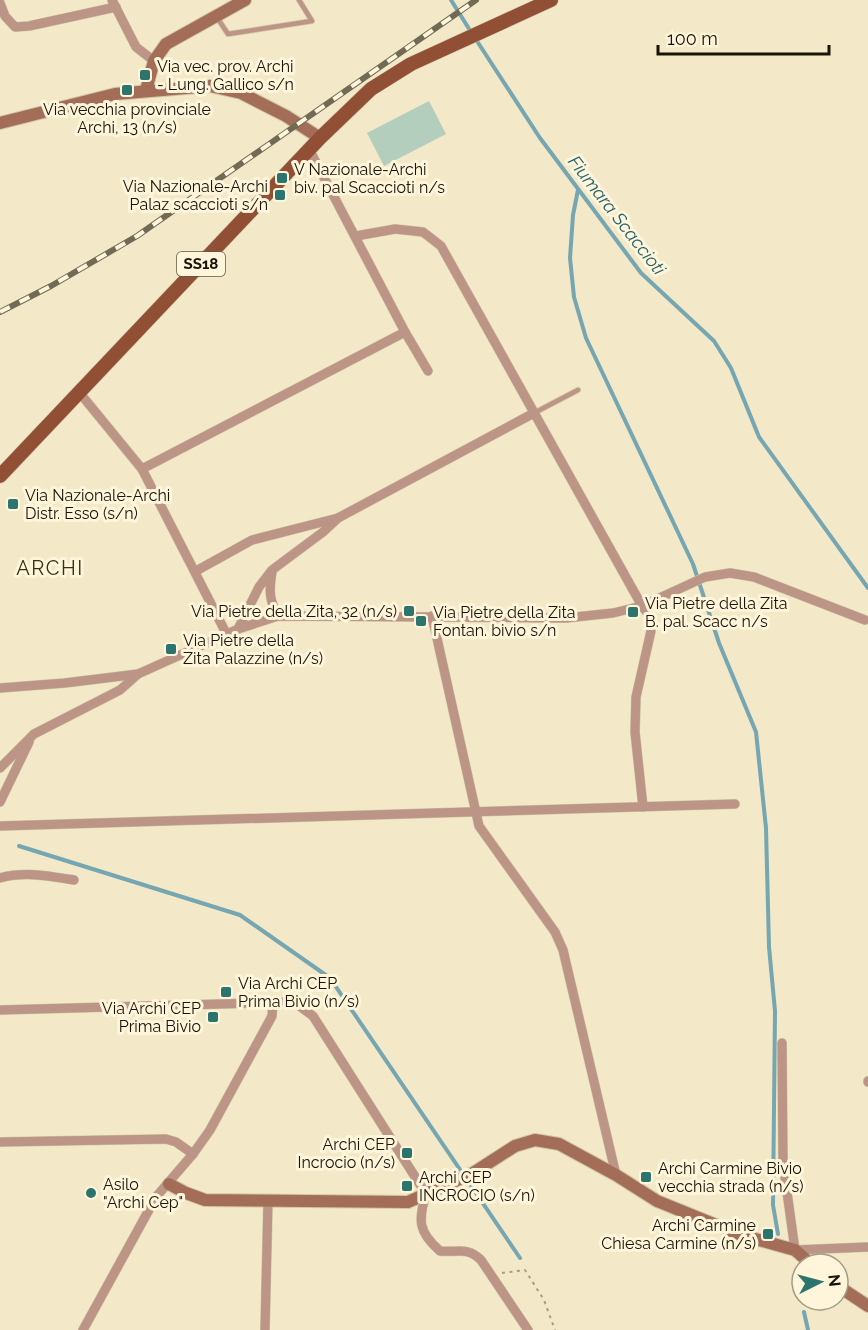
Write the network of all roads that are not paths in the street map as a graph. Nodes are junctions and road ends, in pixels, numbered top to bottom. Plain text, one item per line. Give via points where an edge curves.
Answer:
1 (245, 0) edge
2 (299, 0) edge
3 (551, 0) edge
4 (0, 3) edge
5 (114, 3) edge
6 (221, 14) junction
7 (154, 61) junction
8 (146, 90) junction
9 (0, 123) edge
10 (320, 138) junction
11 (309, 149) junction
12 (356, 236) junction
13 (405, 332) junction
14 (428, 371) dead end
15 (578, 390) dead end
16 (79, 392) junction
17 (534, 412) junction
18 (142, 469) junction
19 (0, 476) edge
20 (338, 518) junction
21 (272, 570) junction
22 (196, 571) junction
23 (642, 606) junction
24 (278, 616) junction
25 (432, 616) junction
26 (865, 620) dead end
27 (238, 629) junction
28 (226, 635) junction
29 (138, 674) junction
30 (0, 688) edge
31 (34, 734) junction
32 (0, 768) edge
33 (0, 802) edge
34 (735, 804) dead end
35 (644, 807) junction
36 (476, 813) junction
37 (0, 826) edge
38 (0, 878) edge
39 (74, 880) dead end
40 (273, 1003) junction
41 (0, 1010) edge
42 (782, 1043) dead end
43 (0, 1142) edge
44 (193, 1154) junction
45 (616, 1174) junction
46 (169, 1184) junction
47 (426, 1194) junction
48 (268, 1202) junction
49 (868, 1247) edge
50 (795, 1250) junction
51 (797, 1252) edge
52 (850, 1294) edge
53 (868, 1306) edge
54 (83, 1330) edge
55 (265, 1330) edge
56 (528, 1330) edge

1 - 6 street
2 - 6 lane via 312,21 228,34
3 - 10 main road, SS18 via 411,64 371,89
4 - 5 street via 15,27
5 - 7 street via 136,47
6 - 7 street via 166,44
7 - 8 street
8 - 9 street
8 - 10 street via 225,88 286,116
10 - 11 main road, SS18
11 - 12 street
11 - 16 main road, SS18
12 - 13 street
12 - 17 street via 395,229 423,232 441,246
13 - 14 street
13 - 18 street
15 - 17 lane
16 - 18 street
16 - 19 main road, SS18
17 - 20 street
17 - 23 street
18 - 22 street
20 - 21 street
20 - 22 street via 252,540
21 - 24 street via 269,590
21 - 27 street
22 - 28 street
23 - 25 street via 566,618
23 - 26 street via 705,577 730,573 754,577
23 - 35 street via 649,615 651,631 636,697 635,732
24 - 25 street
24 - 27 street
25 - 36 street
27 - 28 street
28 - 29 street
29 - 30 street
29 - 31 street via 120,690
31 - 32 street
31 - 33 street
34 - 35 street
35 - 36 street
36 - 37 street
36 - 45 street via 479,826 555,932 563,950
38 - 39 street via 14,874
40 - 41 street
40 - 44 street via 272,1016
40 - 47 street via 294,1002 313,1016
42 - 50 street via 783,1162
43 - 44 street via 166,1140
44 - 46 street
45 - 47 street via 560,1144 535,1140 515,1146 473,1173
45 - 50 street via 657,1201 741,1235
46 - 48 street via 205,1200
46 - 54 street via 156,1197
47 - 48 street via 408,1202
47 - 56 street via 420,1214 422,1231 430,1242 440,1251 474,1252
48 - 55 street
49 - 50 street
50 - 51 street
52 - 53 street

